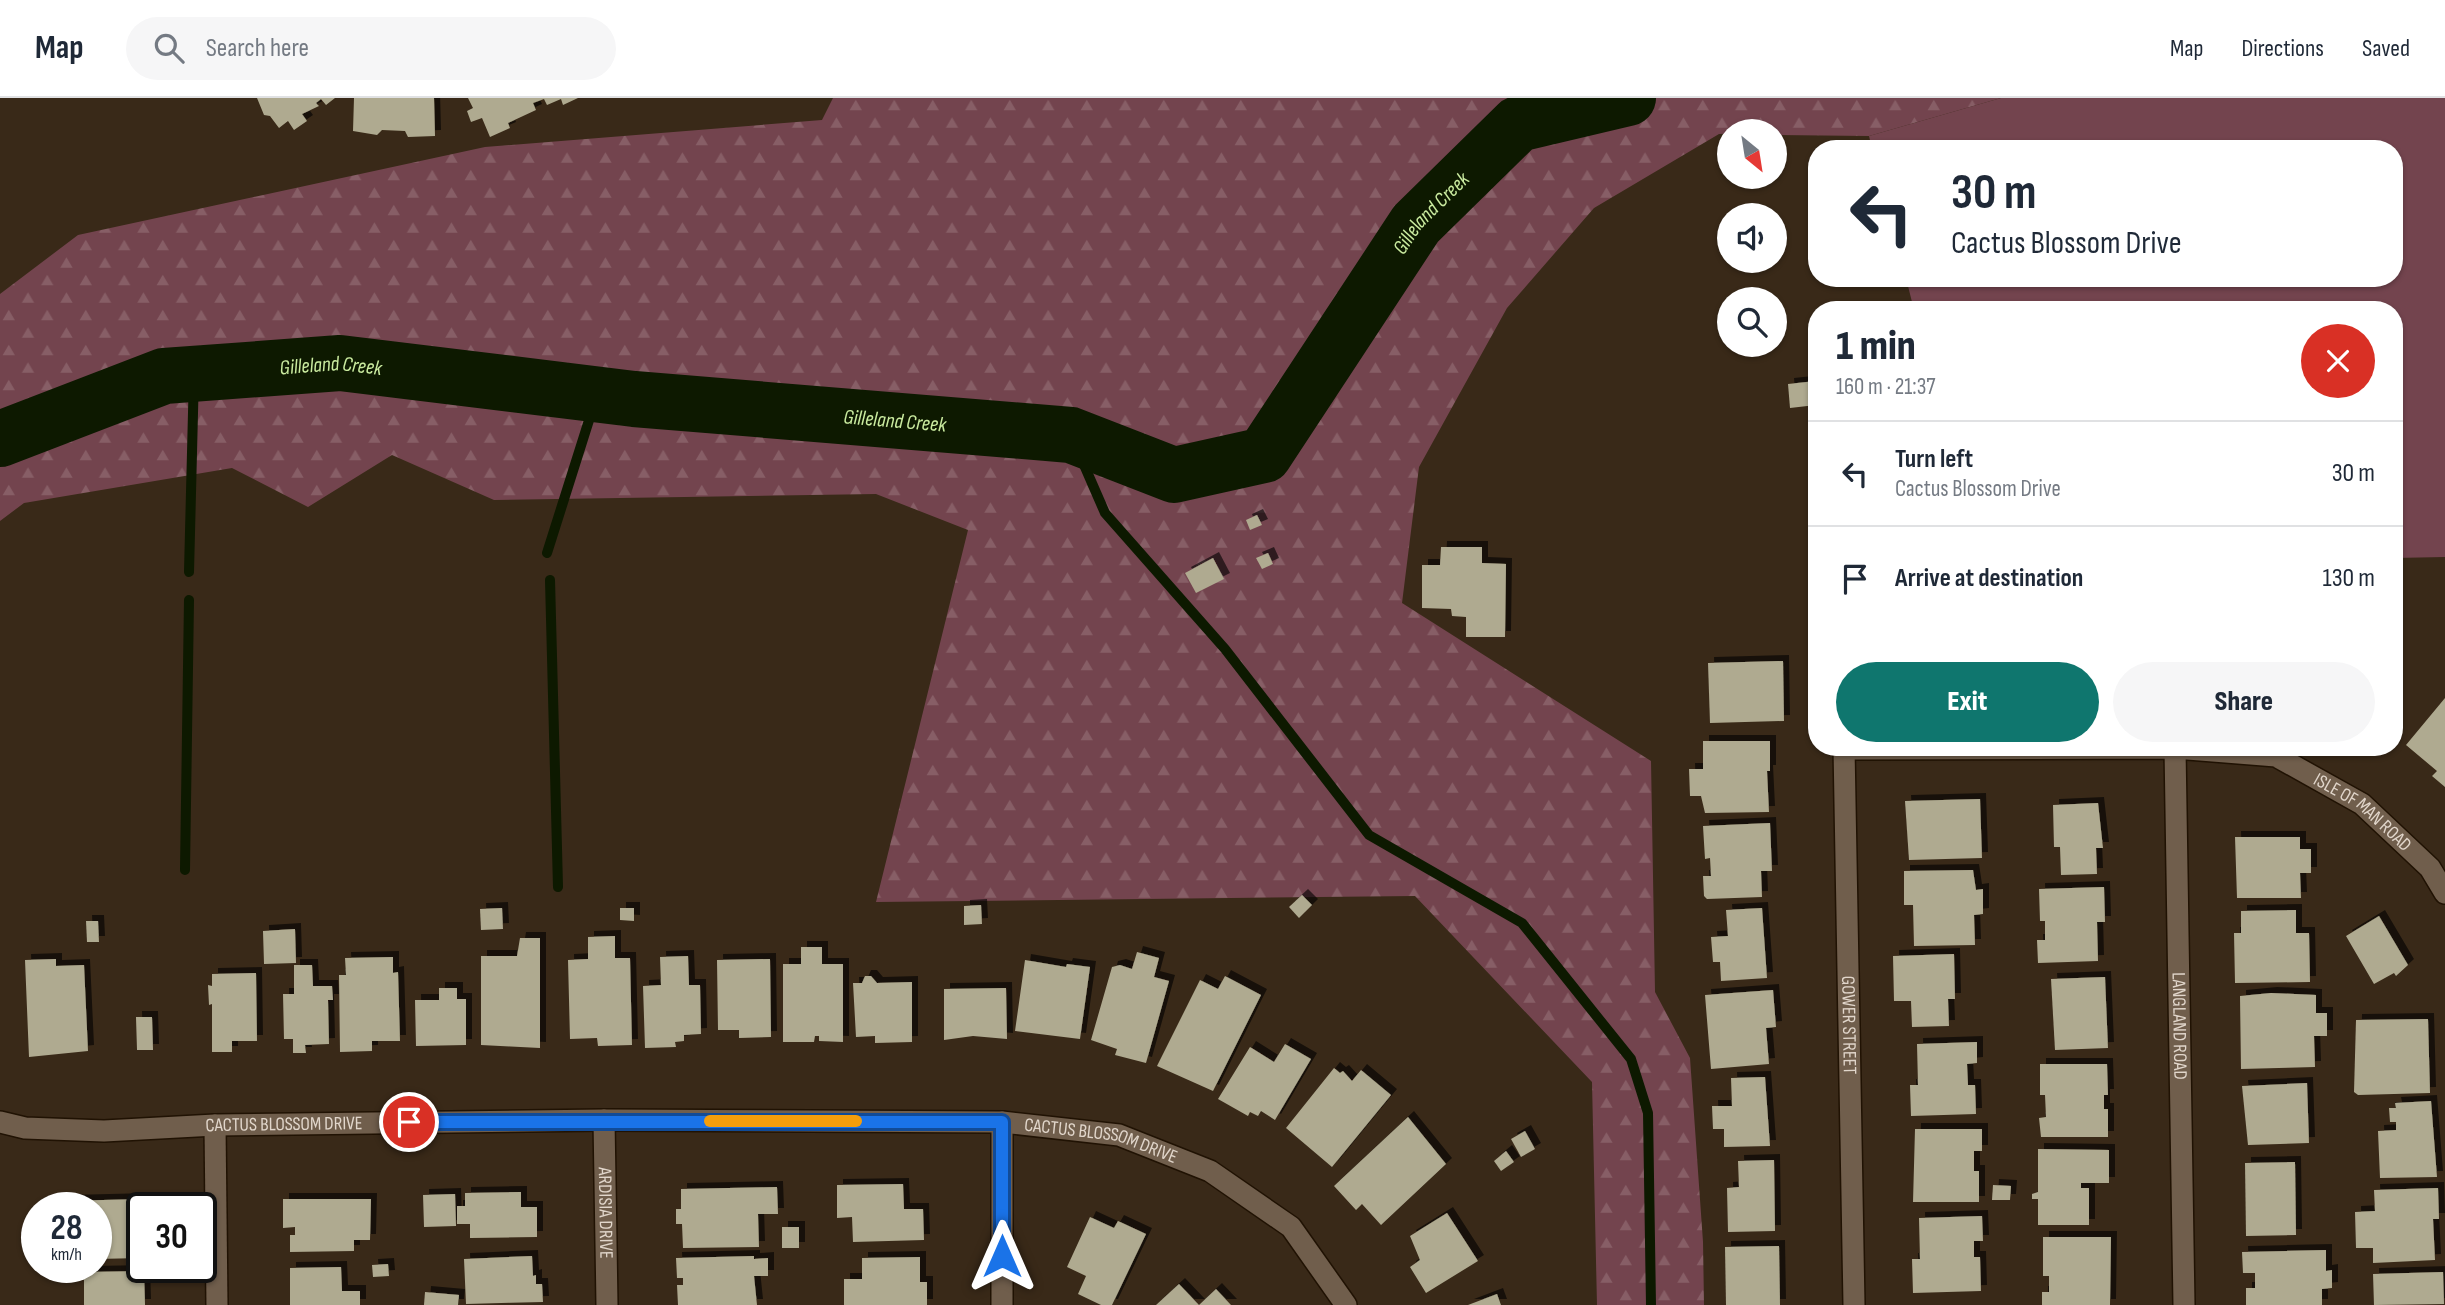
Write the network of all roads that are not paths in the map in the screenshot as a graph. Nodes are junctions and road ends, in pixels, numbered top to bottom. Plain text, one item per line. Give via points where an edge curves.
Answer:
1 (1844, 756) edge
2 (2175, 756) edge
3 (2276, 756) edge
4 (2445, 893) edge
5 (604, 1120) junction
6 (0, 1122) edge
7 (1002, 1122) junction
8 (215, 1125) junction
9 (217, 1305) edge
10 (607, 1305) edge
11 (1002, 1305) edge
12 (1346, 1305) edge
13 (1854, 1305) edge
14 (2184, 1305) edge

1 - 13 street, GOWER STREET
2 - 14 street, LANGLAND ROAD
3 - 4 street, ISLE OF MAN ROAD via 2362,804 2430,868
5 - 7 street, CACTUS BLOSSOM DRIVE
5 - 8 street, CACTUS BLOSSOM DRIVE
5 - 10 street, ARDISIA DRIVE
6 - 8 street, CACTUS BLOSSOM DRIVE via 24,1128 104,1131
7 - 11 street
7 - 12 street, CACTUS BLOSSOM DRIVE via 1119,1135 1210,1171 1291,1227
8 - 9 street

